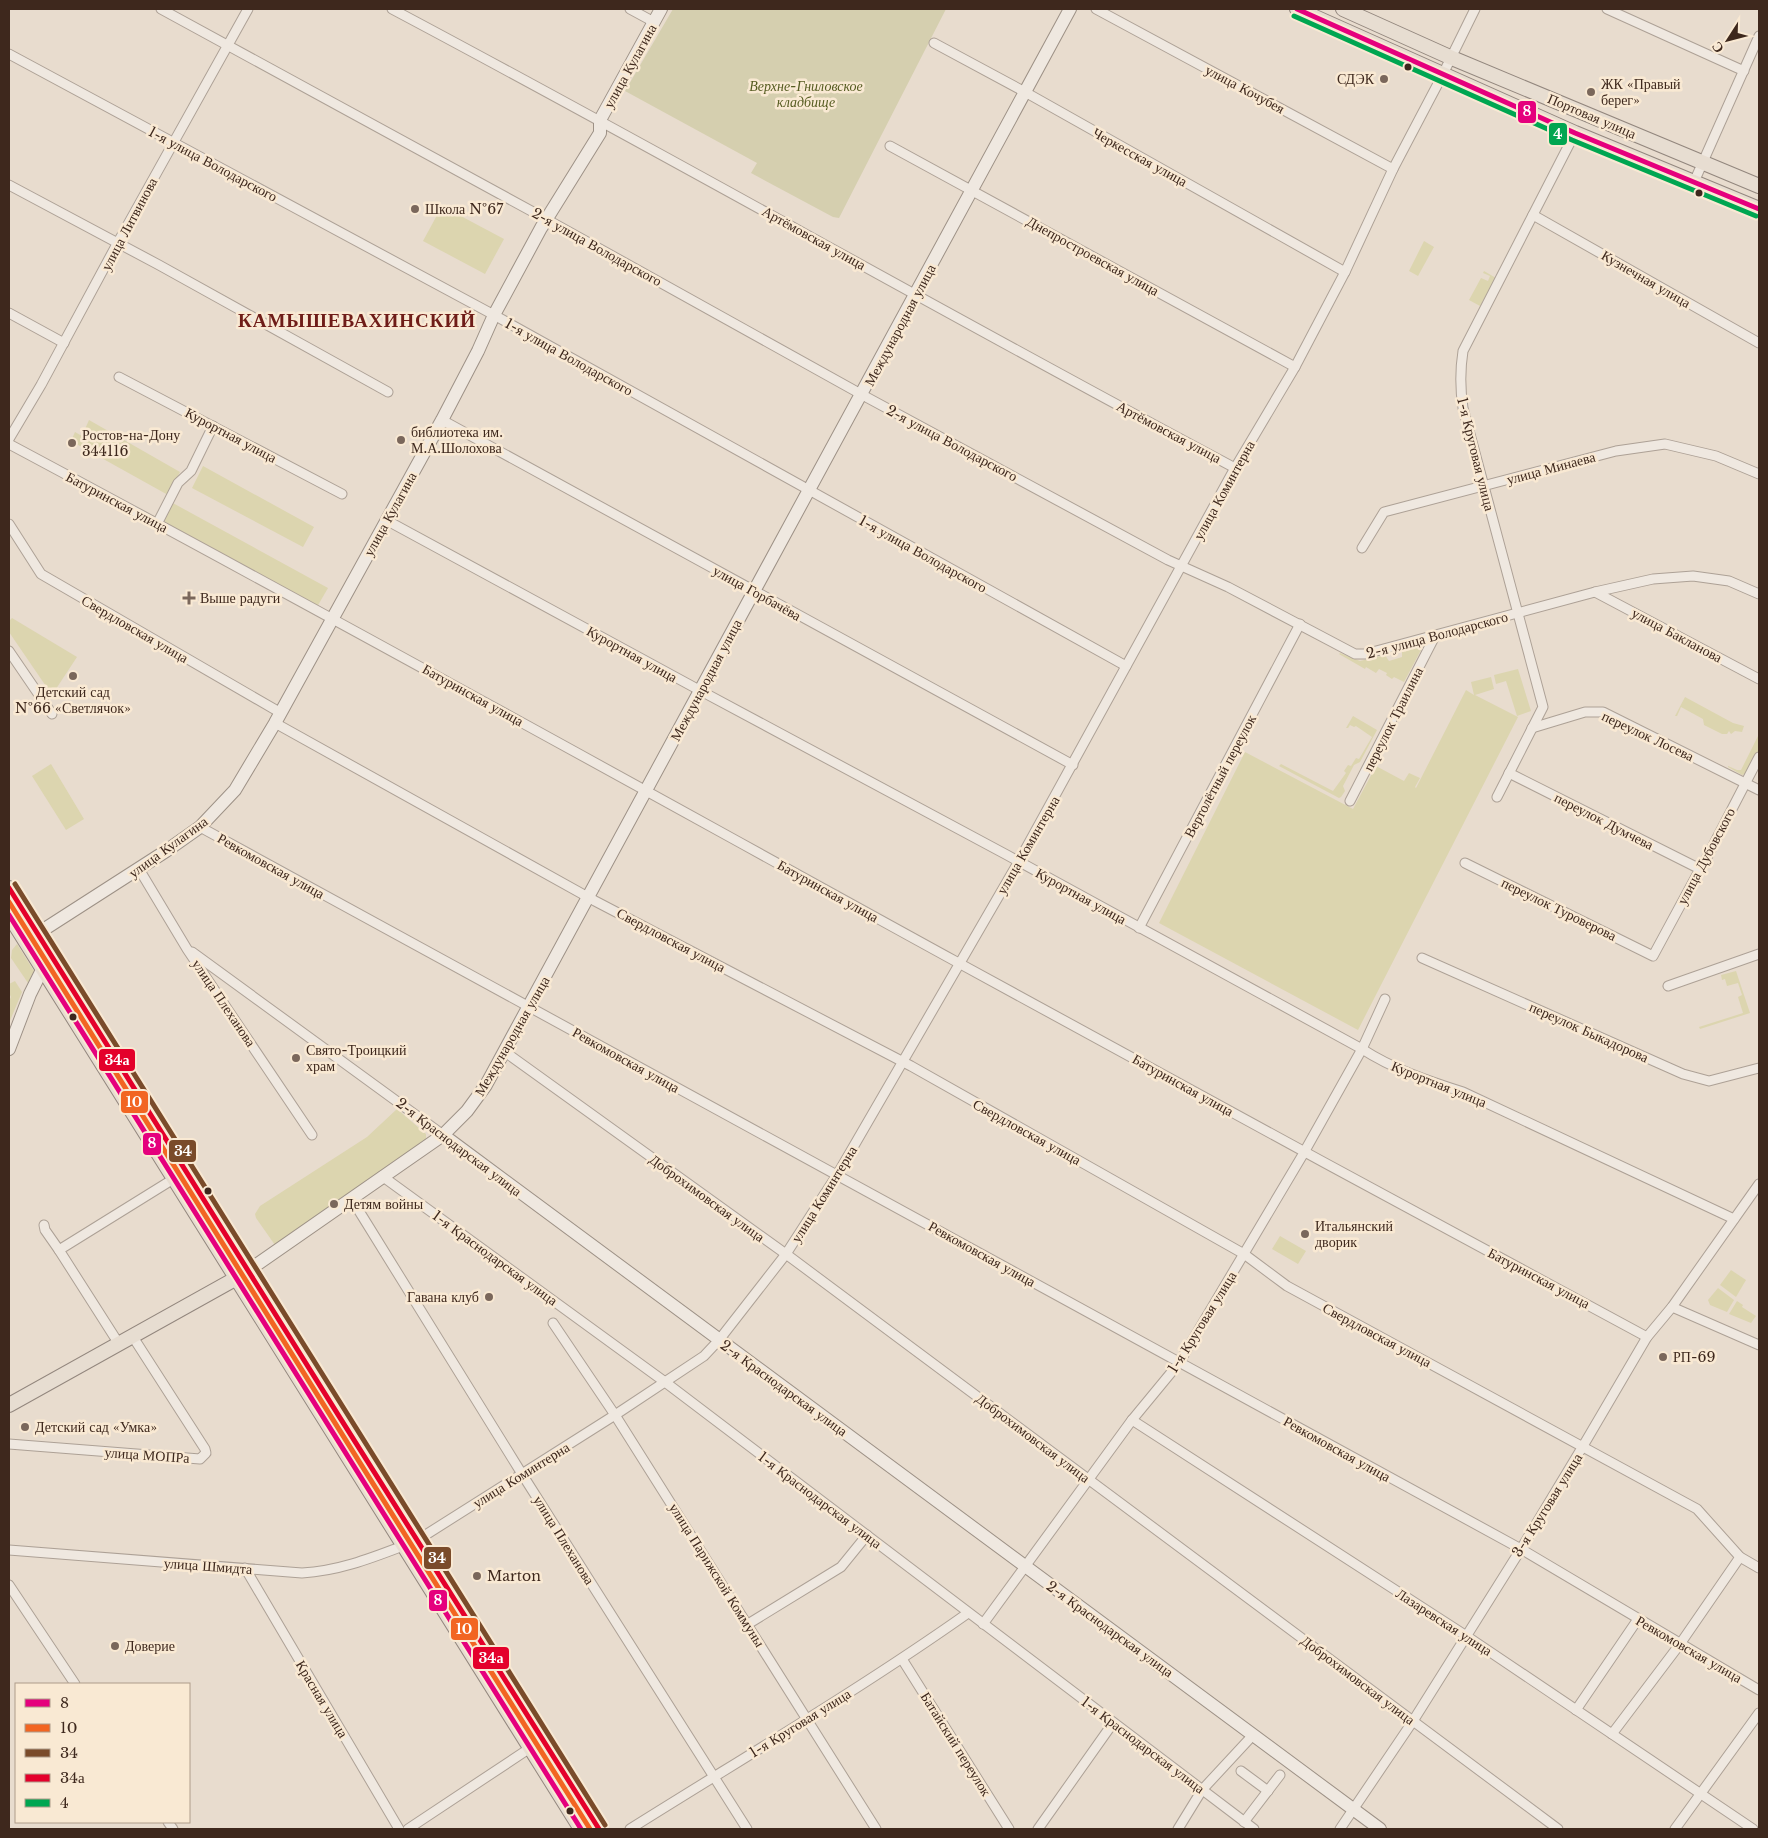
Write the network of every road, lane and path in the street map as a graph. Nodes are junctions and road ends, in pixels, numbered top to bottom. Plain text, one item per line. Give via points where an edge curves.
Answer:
1 (160, 9) edge
2 (248, 9) edge
3 (392, 9) edge
4 (630, 9) edge
5 (661, 9) edge
6 (1070, 9) edge
7 (1096, 9) edge
8 (1297, 9) edge
9 (1343, 9) edge
10 (1475, 9) edge
11 (1607, 9) edge
12 (654, 22) junction
13 (1759, 36) edge
14 (934, 43) dead end
15 (228, 46) junction
16 (9, 54) edge
17 (1452, 58) junction
18 (1744, 71) junction
19 (1443, 74) junction
20 (1025, 92) junction
21 (600, 120) junction
22 (1575, 133) junction
23 (173, 144) junction
24 (890, 146) dead end
25 (1703, 163) junction
26 (1393, 169) junction
27 (1694, 182) junction
28 (9, 185) edge
29 (1759, 186) edge
30 (972, 190) junction
31 (1759, 209) edge
32 (1533, 215) junction
33 (546, 219) junction
34 (117, 244) junction
35 (1345, 272) junction
36 (916, 295) junction
37 (9, 314) edge
38 (494, 315) junction
39 (64, 343) junction
40 (1759, 343) edge
41 (1295, 367) junction
42 (120, 377) dead end
43 (388, 392) dead end
44 (862, 394) junction
45 (442, 420) junction
46 (214, 426) junction
47 (9, 439) edge
48 (9, 444) edge
49 (1235, 468) junction
50 (1759, 474) edge
51 (1483, 486) junction
52 (809, 492) junction
53 (342, 494) dead end
54 (386, 520) junction
55 (9, 524) edge
56 (157, 524) junction
57 (1362, 548) dead end
58 (1182, 565) junction
59 (753, 592) junction
60 (1595, 592) junction
61 (1759, 594) edge
62 (1518, 614) junction
63 (333, 618) junction
64 (1300, 624) junction
65 (1435, 636) junction
66 (9, 651) edge
67 (1126, 666) junction
68 (1759, 679) edge
69 (701, 691) junction
70 (1543, 707) junction
71 (52, 714) dead end
72 (278, 718) junction
73 (1548, 723) junction
74 (1532, 728) junction
75 (1759, 757) edge
76 (1073, 765) junction
77 (1509, 774) junction
78 (1745, 783) junction
79 (647, 790) junction
80 (1759, 790) edge
81 (1497, 797) dead end
82 (1350, 801) dead end
83 (200, 827) junction
84 (1019, 861) junction
85 (1465, 863) dead end
86 (139, 869) junction
87 (1700, 869) junction
88 (9, 888) edge
89 (589, 897) junction
90 (9, 915) edge
91 (1139, 928) junction
92 (32, 937) junction
93 (187, 948) junction
94 (1759, 954) edge
95 (1653, 956) joint
96 (1422, 958) dead end
97 (959, 964) junction
98 (43, 968) junction
99 (1668, 986) dead end
100 (1385, 999) dead end
101 (529, 1008) junction
102 (9, 1049) edge
103 (1362, 1049) junction
104 (505, 1052) junction
105 (903, 1062) junction
106 (1759, 1068) edge
107 (312, 1135) dead end
108 (443, 1135) junction
109 (1305, 1152) junction
110 (837, 1175) junction
111 (382, 1176) junction
112 (174, 1178) junction
113 (1759, 1184) edge
114 (351, 1198) junction
115 (1734, 1219) junction
116 (44, 1225) dead end
117 (59, 1250) junction
118 (786, 1254) junction
119 (1244, 1254) junction
120 (243, 1274) junction
121 (1672, 1307) junction
122 (553, 1323) dead end
123 (133, 1337) junction
124 (1647, 1337) junction
125 (719, 1340) junction
126 (119, 1344) junction
127 (1759, 1345) edge
128 (1179, 1363) junction
129 (665, 1382) junction
130 (9, 1405) edge
131 (616, 1415) junction
132 (1132, 1420) junction
133 (9, 1444) edge
134 (1583, 1446) junction
135 (522, 1474) junction
136 (1089, 1479) junction
137 (867, 1535) junction
138 (416, 1541) junction
139 (403, 1546) junction
140 (1520, 1549) junction
141 (9, 1550) edge
142 (1740, 1557) junction
143 (1025, 1566) junction
144 (245, 1568) junction
145 (1759, 1568) edge
146 (9, 1585) edge
147 (968, 1613) junction
148 (1638, 1619) junction
149 (748, 1624) junction
150 (984, 1624) junction
151 (1465, 1635) junction
152 (1680, 1644) junction
153 (902, 1658) junction
154 (75, 1683) edge
155 (1759, 1690) edge
156 (1576, 1710) junction
157 (1759, 1713) edge
158 (807, 1719) junction
159 (1413, 1721) junction
160 (1114, 1723) junction
161 (1612, 1734) junction
162 (1253, 1735) junction
163 (530, 1748) junction
164 (1241, 1771) dead end
165 (1280, 1775) dead end
166 (714, 1776) junction
167 (1202, 1790) junction
168 (1268, 1791) junction
169 (1701, 1794) junction
170 (1354, 1810) junction
171 (1244, 1822) junction
172 (399, 1829) edge
173 (408, 1829) edge
174 (581, 1829) edge
175 (599, 1829) edge
176 (630, 1829) edge
177 (747, 1829) edge
178 (876, 1829) edge
179 (1010, 1829) edge
180 (1038, 1829) edge
181 (1178, 1829) edge
182 (1254, 1829) edge
183 (1340, 1829) edge
184 (1380, 1829) edge
185 (1558, 1829) edge
186 (1674, 1829) edge
187 (1753, 1829) edge

1 - 15 street, 2-я улица Володарского
2 - 15 street, улица Литвинова
3 - 21 street, Артёмовская улица
4 - 12 street
5 - 12 street, улица Кулагина
6 - 20 street, Международная улица
7 - 26 street, улица Кочубея
8 - 19 main road, Портовая улица
9 - 17 main road, Портовая улица
10 - 17 street, улица Коминтерна
11 - 18 street
12 - 21 street, улица Кулагина
13 - 18 street
14 - 20 street, Черкесская улица
15 - 23 street, улица Литвинова
15 - 33 street, 2-я улица Володарского
16 - 23 street, 1-я улица Володарского
17 - 19 street, улица Коминтерна
17 - 25 main road, Портовая улица
18 - 25 street
19 - 22 main road, Портовая улица
19 - 26 street, улица Коминтерна
20 - 30 street, Международная улица
20 - 35 street, Черкесская улица
21 - 33 street, улица Кулагина via 600,133
21 - 36 street, Артёмовская улица
22 - 27 main road, Портовая улица
22 - 32 street, 1-я Круговая улица
23 - 34 street, улица Литвинова
23 - 38 street, 1-я улица Володарского
24 - 30 street, Днепростроевская улица
25 - 27 street
25 - 29 main road, Портовая улица
26 - 35 street, улица Коминтерна
27 - 31 main road, Портовая улица
28 - 34 street
30 - 36 street, Международная улица
30 - 41 street, Днепростроевская улица
32 - 40 street, Кузнечная улица
32 - 51 street, 1-я Круговая улица via 1463,350 1460,384 1463,408
33 - 38 street, улица Кулагина
33 - 44 street, 2-я улица Володарского
34 - 39 street, улица Литвинова
34 - 43 street
35 - 41 street, улица Коминтерна
36 - 44 street, Международная улица
36 - 49 street, Артёмовская улица
37 - 39 street
38 - 45 street, улица Кулагина
38 - 52 street, 1-я улица Володарского
39 - 47 street, улица Литвинова
41 - 49 street, улица Коминтерна
42 - 46 street, Курортная улица
44 - 52 street, Международная улица
44 - 58 street, 2-я улица Володарского
45 - 54 street, улица Кулагина
45 - 59 street, улица Горбачёва
46 - 53 street, Курортная улица
46 - 56 street via 191,471 178,483
48 - 56 street, Батуринская улица
49 - 58 street, улица Коминтерна
50 - 51 street, улица Минаева via 1716,456 1665,444 1616,451
51 - 57 street, улица Минаева via 1384,512
51 - 62 street, 1-я Круговая улица
52 - 59 street, Международная улица
52 - 67 street, 1-я улица Володарского
54 - 63 street, улица Кулагина
54 - 69 street, Курортная улица
55 - 72 street, Свердловская улица via 41,574
56 - 63 street, Батуринская улица
58 - 64 street, 2-я улица Володарского
58 - 67 street, улица Коминтерна
59 - 69 street, Международная улица
59 - 76 street, улица Горбачёва
60 - 61 street, 2-я улица Володарского via 1653,579 1693,576 1729,581
60 - 62 street, 2-я улица Володарского
60 - 68 street, улица Бакланова
62 - 65 street, 2-я улица Володарского
62 - 70 street, 1-я Круговая улица
63 - 72 street, улица Кулагина
63 - 79 street, Батуринская улица
64 - 65 street, 2-я улица Володарского via 1360,655
64 - 91 street, Вертолётный переулок
65 - 82 street, переулок Траилина
66 - 71 street
67 - 76 street, улица Коминтерна
69 - 79 street, Международная улица
69 - 84 street, Курортная улица
70 - 73 street, 1-я Круговая улица
70 - 74 street
72 - 83 street, улица Кулагина via 235,790
72 - 89 street, Свердловская улица
73 - 74 street, переулок Лосева
73 - 78 street, переулок Лосева via 1585,712 1603,712
74 - 77 street
75 - 78 street, улица Дубовского
76 - 84 street, улица Коминтерна
77 - 81 street
77 - 87 street, переулок Думчева
78 - 80 street, переулок Лосева
78 - 87 street, улица Дубовского
79 - 89 street, Международная улица
79 - 97 street, Батуринская улица
83 - 86 street, улица Кулагина
83 - 101 street, Ревкомовская улица
84 - 91 street, Курортная улица
84 - 97 street, улица Коминтерна
85 - 95 street, переулок Туроверова
86 - 92 street, улица Кулагина
86 - 93 street, улица Плеханова
87 - 95 street, улица Дубовского
88 - 92 main road
89 - 101 street, Международная улица
89 - 105 street, Свердловская улица
90 - 92 main road
91 - 103 street, Курортная улица
92 - 98 main road
92 - 120 main road
93 - 107 street, улица Плеханова
93 - 108 street, 2-я Краснодарская улица
94 - 99 street
96 - 106 street, переулок Быкадорова via 1690,1076 1709,1082
97 - 105 street, улица Коминтерна
97 - 109 street, Батуринская улица
98 - 102 street
98 - 112 main road
100 - 103 street, 1-я Круговая улица
101 - 104 street, Международная улица
101 - 110 street, Ревкомовская улица
103 - 109 street, 1-я Круговая улица
103 - 115 street, Курортная улица via 1427,1080 1463,1092
104 - 108 street, Международная улица via 467,1112
104 - 118 street, Доброхимовская улица
105 - 110 street, улица Коминтерна
105 - 119 street, Свердловская улица
108 - 111 street, Международная улица
108 - 125 street, 2-я Краснодарская улица
109 - 119 street, 1-я Круговая улица
109 - 124 street, Батуринская улица
110 - 118 street, улица Коминтерна
110 - 128 street, Ревкомовская улица
111 - 114 street, Международная улица
111 - 129 street, 1-я Краснодарская улица
112 - 117 street
112 - 120 main road
113 - 115 street, 3-я Круговая улица
114 - 120 street, Международная улица
114 - 135 street, улица Плеханова
115 - 121 street, 3-я Круговая улица
116 - 117 street
117 - 126 street
118 - 125 street, улица Коминтерна
118 - 136 street, Доброхимовская улица
119 - 128 street, 1-я Круговая улица
119 - 134 street, Свердловская улица via 1287,1286
120 - 123 main road
120 - 138 main road
120 - 139 main road
121 - 124 street, 3-я Круговая улица
121 - 127 street
122 - 131 street, улица Парижской Коммуны
123 - 126 main road
123 - 133 street, улица МОПРа via 205,1449 204,1457
124 - 134 street, 3-я Круговая улица
125 - 129 street, улица Коминтерна via 704,1356
125 - 143 street, 2-я Краснодарская улица
126 - 130 main road
128 - 132 street, 1-я Круговая улица
128 - 140 street, Ревкомовская улица
129 - 131 street, улица Коминтерна
129 - 137 street, 1-я Краснодарская улица
131 - 135 street, улица Коминтерна
131 - 149 street, улица Парижской Коммуны
132 - 136 street, 1-я Круговая улица
132 - 151 street, Лазаревская улица
134 - 140 street, 3-я Круговая улица
134 - 142 street, Свердловская улица via 1697,1509
135 - 138 street, улица Коминтерна
135 - 166 street, улица Плеханова
136 - 143 street, 1-я Круговая улица
136 - 159 street, Доброхимовская улица
137 - 147 street, 1-я Краснодарская улица
137 - 149 street via 841,1567
138 - 175 main road
139 - 144 street, улица Шмидта via 331,1570 302,1573
139 - 163 main road
140 - 148 street, Ревкомовская улица
140 - 151 street, 3-я Круговая улица
141 - 144 street, улица Шмидта
142 - 145 street, Свердловская улица
142 - 152 street
143 - 150 street, 1-я Круговая улица
143 - 162 street, 2-я Краснодарская улица
144 - 172 street, Красная улица
146 - 154 street
147 - 150 street, 1-я Краснодарская улица
147 - 153 street, 1-я Круговая улица
148 - 152 street, Ревкомовская улица
148 - 156 street
149 - 158 street, улица Парижской Коммуны
150 - 160 street, 1-я Краснодарская улица
151 - 156 street, Лазаревская улица
151 - 159 street, 3-я Круговая улица
152 - 155 street, Ревкомовская улица
152 - 161 street
153 - 158 street, 1-я Круговая улица
153 - 179 street, Батайский переулок
156 - 161 street, Лазаревская улица
157 - 169 street
158 - 166 street, 1-я Круговая улица
158 - 178 street, улица Парижской Коммуны
159 - 170 street, 3-я Круговая улица
159 - 185 street, Доброхимовская улица
160 - 167 street, 1-я Краснодарская улица
160 - 180 street
161 - 169 street, Лазаревская улица
162 - 167 street
162 - 170 street, 2-я Краснодарская улица
163 - 173 street
163 - 174 main road
164 - 168 street
165 - 168 street
166 - 176 street, 1-я Круговая улица
166 - 177 street, улица Плеханова
167 - 171 street, 1-я Краснодарская улица
167 - 181 street
168 - 171 street
169 - 186 street
169 - 187 street, Лазаревская улица
170 - 183 street, 3-я Круговая улица
170 - 184 street, 2-я Краснодарская улица
171 - 182 street, 1-я Краснодарская улица

